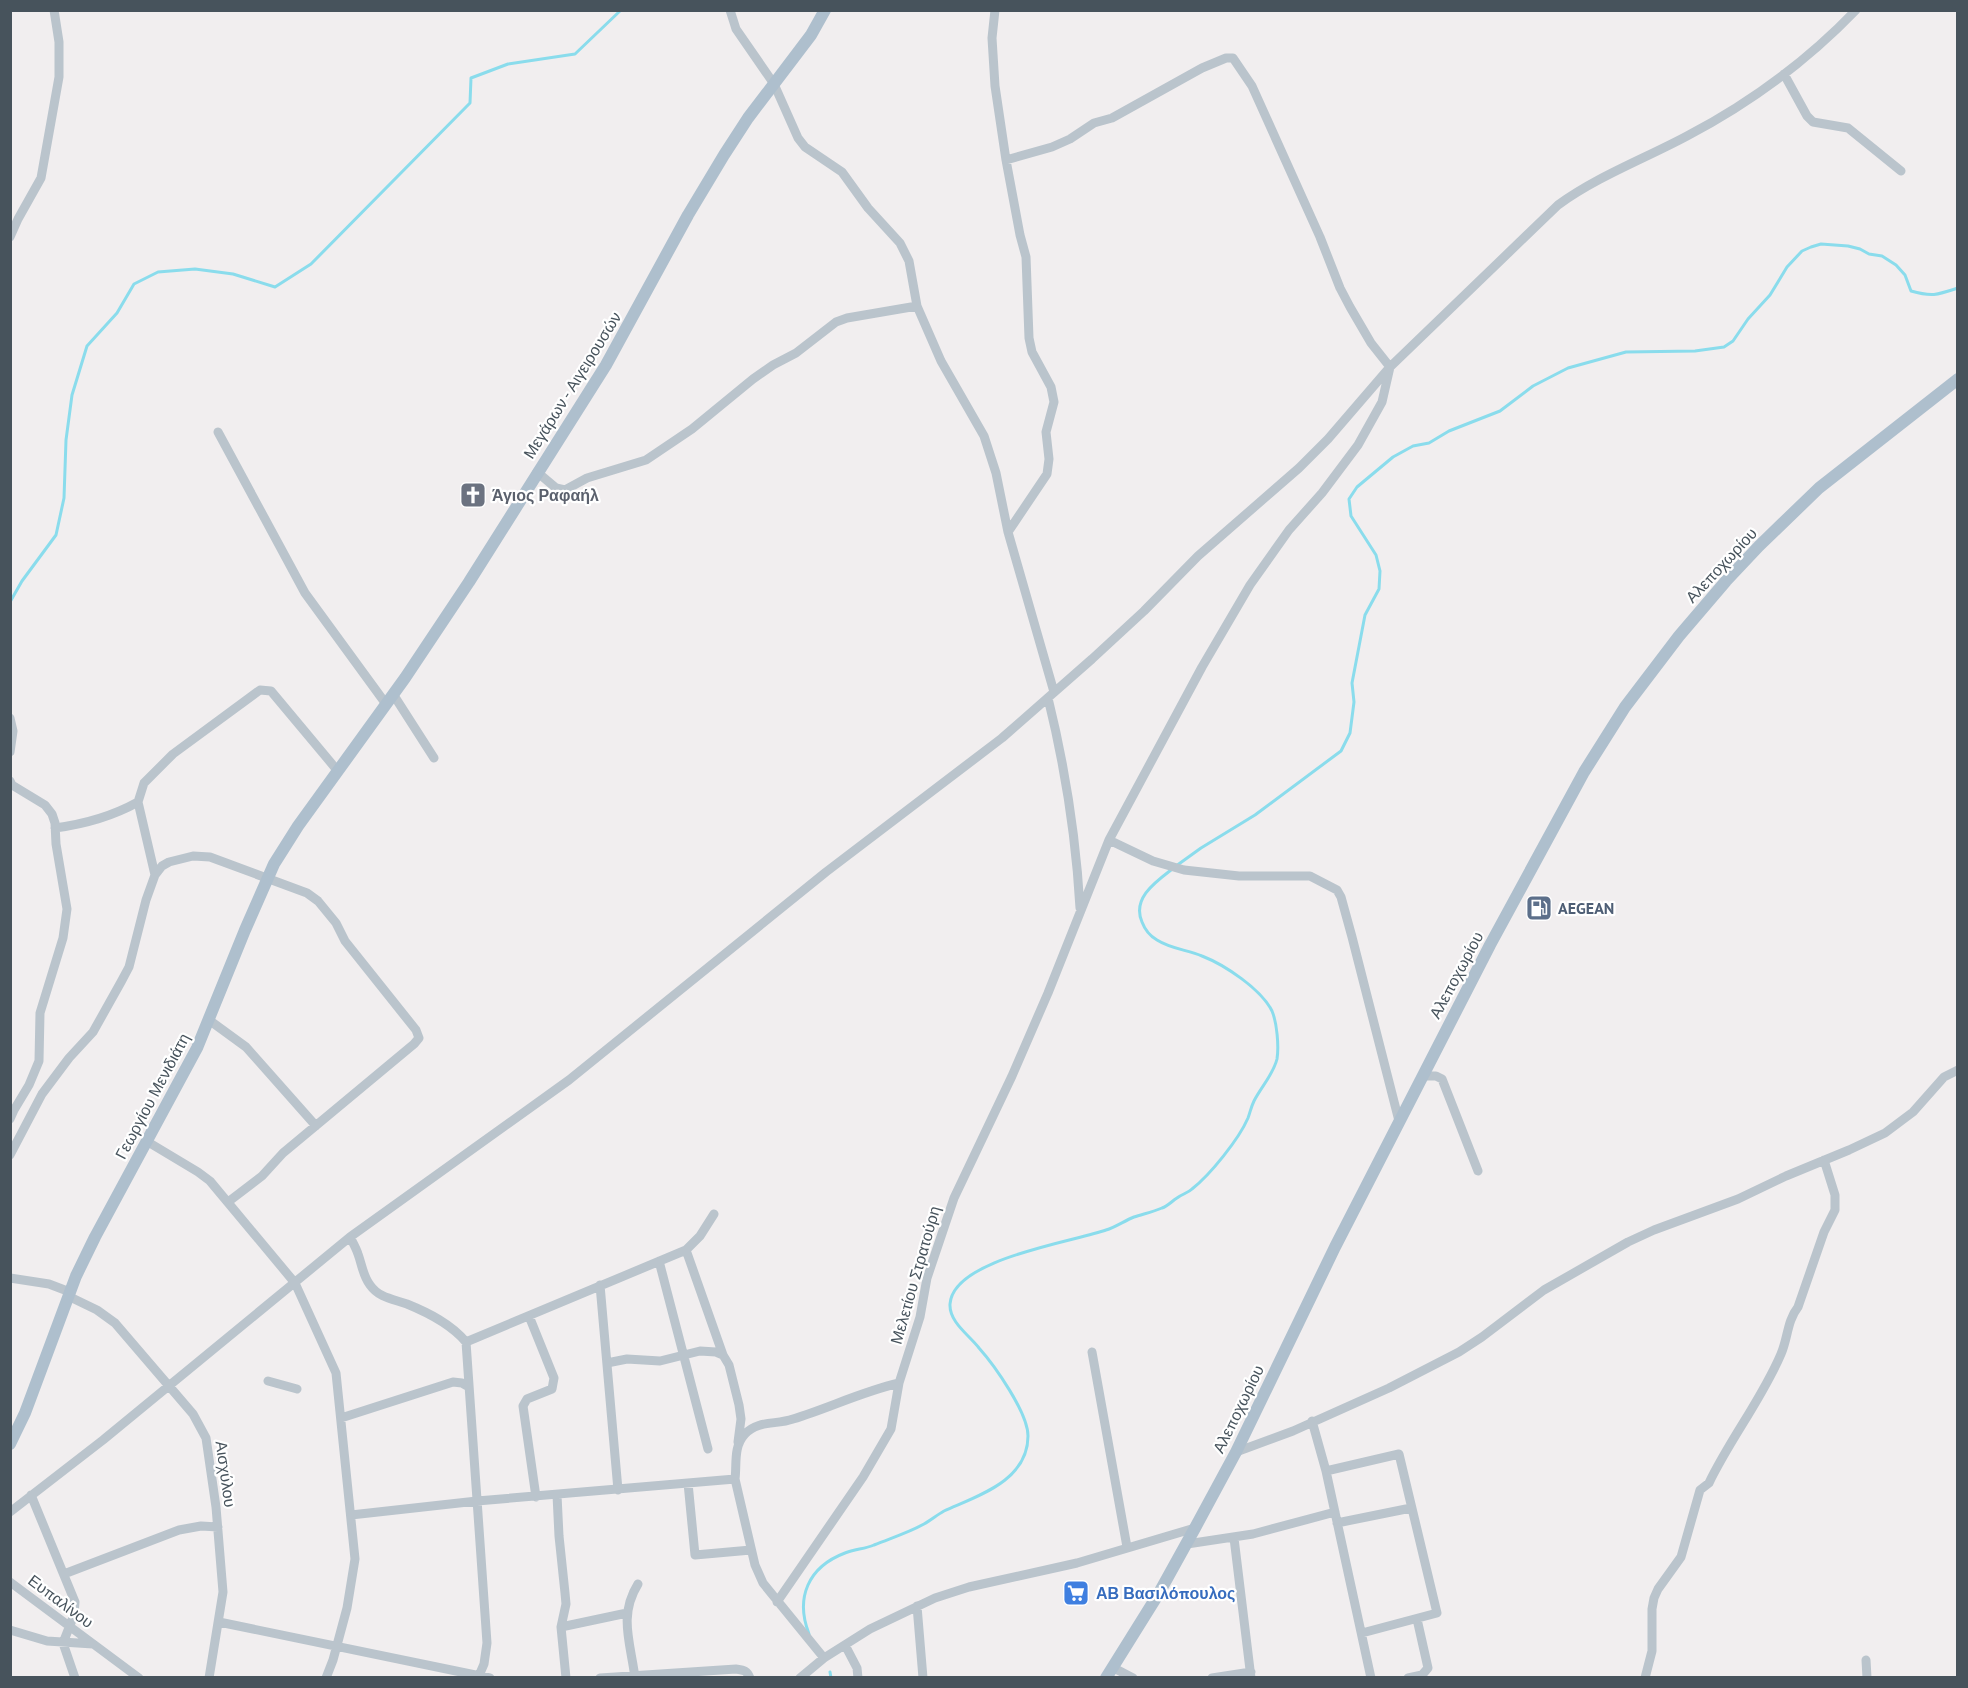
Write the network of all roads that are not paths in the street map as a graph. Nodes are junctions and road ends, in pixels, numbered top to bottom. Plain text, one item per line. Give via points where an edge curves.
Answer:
1 (54, 10) edge
2 (730, 10) edge
3 (825, 10) edge
4 (995, 10) edge
5 (1856, 10) edge
6 (1784, 74) junction
7 (774, 84) junction
8 (1006, 160) junction
9 (1901, 171) dead end
10 (10, 237) edge
11 (917, 306) junction
12 (1390, 367) junction
13 (1958, 379) edge
14 (218, 432) dead end
15 (537, 472) junction
16 (1008, 532) junction
17 (1051, 695) junction
18 (389, 699) junction
19 (10, 718) edge
20 (10, 752) edge
21 (434, 758) dead end
22 (338, 770) junction
23 (10, 781) edge
24 (138, 802) junction
25 (55, 828) junction
26 (1109, 840) junction
27 (155, 875) junction
28 (269, 879) junction
29 (1080, 911) junction
30 (209, 1020) junction
31 (1958, 1070) edge
32 (1422, 1076) junction
33 (10, 1119) edge
34 (1399, 1121) junction
35 (316, 1126) junction
36 (148, 1142) junction
37 (10, 1155) edge
38 (1824, 1160) junction
39 (1478, 1171) dead end
40 (228, 1202) junction
41 (714, 1214) dead end
42 (350, 1237) junction
43 (686, 1250) junction
44 (659, 1261) junction
45 (10, 1278) edge
46 (295, 1283) junction
47 (600, 1285) junction
48 (69, 1294) junction
49 (529, 1316) junction
50 (466, 1342) junction
51 (1092, 1353) dead end
52 (684, 1354) junction
53 (723, 1355) junction
54 (607, 1364) junction
55 (267, 1381) dead end
56 (899, 1383) junction
57 (169, 1386) junction
58 (469, 1387) junction
59 (297, 1389) dead end
60 (341, 1418) junction
61 (1312, 1421) junction
62 (10, 1444) edge
63 (708, 1449) dead end
64 (737, 1450) junction
65 (1236, 1452) junction
66 (1326, 1471) junction
67 (735, 1479) junction
68 (688, 1483) junction
69 (618, 1490) junction
70 (31, 1495) junction
71 (557, 1495) junction
72 (536, 1497) junction
73 (477, 1501) junction
74 (1411, 1508) junction
75 (10, 1512) edge
76 (1335, 1512) junction
77 (351, 1515) junction
78 (1337, 1523) junction
79 (218, 1527) junction
80 (1195, 1528) junction
81 (1234, 1538) junction
82 (1187, 1544) junction
83 (1127, 1547) junction
84 (751, 1550) junction
85 (64, 1574) junction
86 (10, 1582) edge
87 (638, 1584) dead end
88 (777, 1602) junction
89 (917, 1606) junction
90 (627, 1613) junction
91 (1417, 1619) junction
92 (219, 1622) junction
93 (71, 1626) junction
94 (561, 1628) junction
95 (10, 1630) edge
96 (1362, 1633) junction
97 (63, 1643) junction
98 (94, 1644) junction
99 (846, 1645) junction
100 (337, 1646) junction
101 (824, 1659) junction
102 (1866, 1660) dead end
103 (1109, 1672) edge
104 (811, 1674) edge
105 (1251, 1675) edge
106 (478, 1676) edge
107 (635, 1676) edge
108 (75, 1677) edge
109 (139, 1677) edge
110 (209, 1677) edge
111 (326, 1677) edge
112 (490, 1677) edge
113 (567, 1677) edge
114 (600, 1677) edge
115 (750, 1677) edge
116 (800, 1677) edge
117 (858, 1677) edge
118 (923, 1677) edge
119 (1132, 1677) edge
120 (1212, 1677) edge
121 (1371, 1677) edge
122 (1408, 1677) edge
123 (1645, 1677) edge
124 (1867, 1677) edge

1 - 10 street via 59,77 41,178
2 - 7 street via 736,29
3 - 7 main road, Μεγάρων - Αιγειρουσών
4 - 8 street via 992,57
5 - 6 street
6 - 9 street via 1813,122 1848,128
6 - 12 street via 1703,128 1566,200
7 - 11 street via 805,147 842,172 900,243 909,261
7 - 15 main road, Μεγάρων - Αιγειρουσών via 708,181 628,327
8 - 12 street via 1070,139 1202,68 1233,58 1252,86 1350,308
8 - 16 street via 1026,257 1032,352 1051,387 1054,402 1046,432 1047,474
11 - 15 street via 836,322 639,464 587,478 565,490 556,488
11 - 16 street via 941,361 984,436
12 - 17 street via 1299,468 1198,556
12 - 26 street, Μελετίου Στρατούρη via 1382,402 1358,445 1288,530 1250,585
13 - 32 main road, Αλεποχωρίου via 1820,488 1726,581 1651,672 1584,772
14 - 18 street via 305,593
15 - 18 main road, Μεγάρων - Αιγειρουσών via 469,582
16 - 17 street
17 - 29 street via 1072,821
17 - 42 street via 1002,738 826,872 569,1080
18 - 21 street
18 - 22 main road, Μεγάρων - Αιγειρουσών
19 - 20 street
22 - 24 street via 271,691 260,690 172,754 144,783
22 - 28 main road, Γεωργίου Μενιδιάτη via 286,843
23 - 25 street via 45,805
24 - 25 street via 114,815
24 - 27 street
25 - 33 street via 66,923 41,1007 39,1061
26 - 29 street, Μελετίου Στρατούρη
26 - 34 street via 1137,855 1184,870 1239,876 1310,876 1337,890
27 - 28 street via 169,862 202,856
27 - 37 street via 122,982 93,1032 42,1094
28 - 30 main road, Γεωργίου Μενιδιάτη
28 - 35 street via 318,901 419,1038
29 - 56 street, Μελετίου Στρατούρη via 1017,1066 954,1198 927,1278 920,1317
30 - 35 street via 246,1047
30 - 36 main road, Γεωργίου Μενιδιάτη
31 - 38 street via 1936,1084 1891,1130
32 - 34 main road, Αλεποχωρίου
32 - 39 street via 1442,1079
34 - 65 main road, Αλεποχωρίου
35 - 40 street
36 - 40 street via 210,1181
36 - 48 main road, Γεωργίου Μενιδιάτη via 95,1237
38 - 61 street via 1612,1250 1538,1294 1459,1352
38 - 123 street via 1835,1210 1792,1315 1781,1354 1709,1483 1700,1490 1681,1557 1658,1589 1652,1609 1652,1651
40 - 46 street
41 - 43 street
42 - 46 street
42 - 50 street via 373,1289 385,1298 434,1317
43 - 44 street
43 - 53 street
44 - 47 street
44 - 52 street
45 - 48 street, Αισχύλου via 49,1284
46 - 57 street
46 - 60 street via 336,1373
47 - 49 street
47 - 54 street
48 - 57 street, Αισχύλου via 106,1315
48 - 62 main road, Γεωργίου Μενιδιάτη
49 - 50 street
49 - 72 street via 555,1384 527,1399 523,1406
50 - 58 street
51 - 83 street
52 - 53 street via 700,1351
52 - 54 street via 660,1361 627,1359
52 - 63 street
53 - 64 street via 739,1405
54 - 69 street
55 - 59 street
56 - 64 street via 792,1420 761,1424 745,1434
56 - 88 street, Μελετίου Στρατούρη via 888,1437
57 - 70 street
57 - 79 street, Αισχύλου via 193,1414 206,1438
58 - 60 street via 453,1382
58 - 73 street
60 - 77 street
61 - 65 street
61 - 66 street
64 - 67 street
65 - 80 main road, Αλεποχωρίου
66 - 74 street via 1399,1454
66 - 76 street
67 - 68 street
67 - 84 street
68 - 69 street
68 - 84 street via 695,1556
69 - 71 street
70 - 75 street
70 - 85 street
71 - 72 street
71 - 94 street via 566,1604
72 - 73 street
73 - 77 street
73 - 106 street via 487,1643
74 - 78 street
74 - 91 street via 1437,1613
76 - 78 street
76 - 81 street
77 - 100 street via 354,1570
78 - 96 street
79 - 85 street via 178,1530
79 - 92 street, Αισχύλου via 223,1592
80 - 82 main road, Αλεποχωρίου
80 - 83 street
81 - 82 street
81 - 105 street
82 - 103 main road, Αλεποχωρίου
83 - 89 street via 1077,1563 952,1592
84 - 88 street via 763,1583
85 - 93 street via 75,1602
86 - 93 street, Ευπαλίνου
87 - 90 street via 628,1601
88 - 101 street
89 - 99 street
89 - 118 street
90 - 94 street
90 - 107 street
91 - 96 street
91 - 122 street via 1428,1668 1422,1674
92 - 100 street
92 - 110 street, Αισχύλου
93 - 97 street
93 - 98 street, Ευπαλίνου
94 - 113 street
95 - 97 street, Ευπαλίνου
96 - 121 street
97 - 98 street, Ευπαλίνου
97 - 108 street
98 - 109 street, Ευπαλίνου
99 - 101 street
99 - 117 street
100 - 106 street
100 - 111 street
101 - 104 street
102 - 124 street
103 - 119 street
104 - 116 street
105 - 120 street
106 - 112 street
107 - 114 street
107 - 115 street via 736,1669 748,1672

